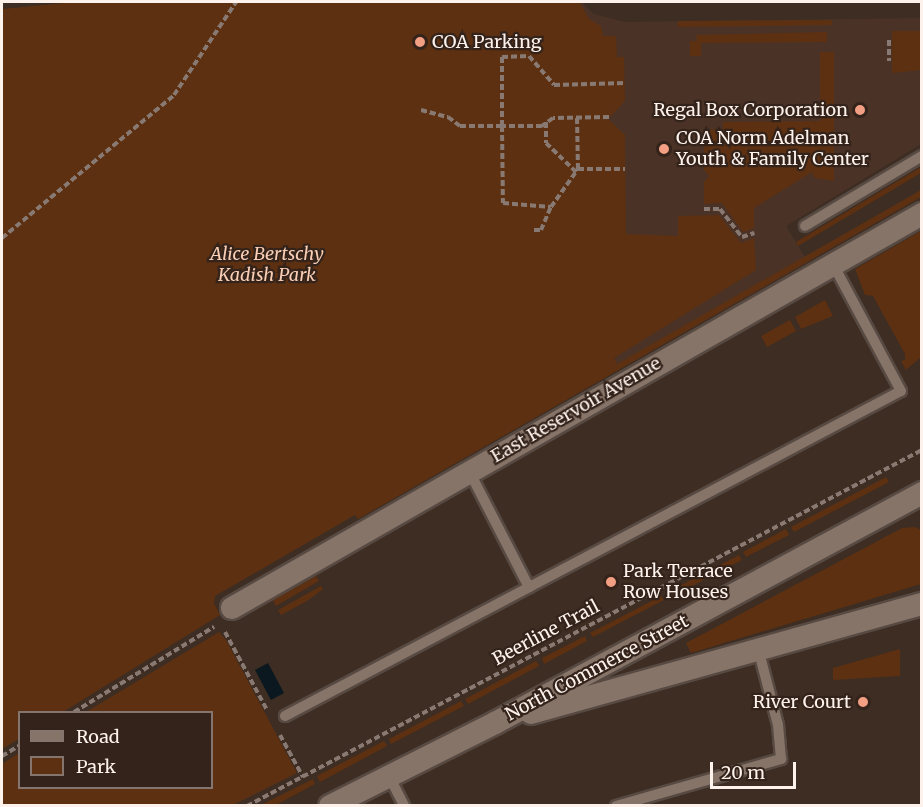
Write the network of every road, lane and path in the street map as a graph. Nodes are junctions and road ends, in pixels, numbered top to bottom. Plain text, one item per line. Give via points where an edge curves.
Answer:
1 (236, 2) edge
2 (889, 39) dead end
3 (889, 62) dead end
4 (625, 83) dead end
5 (421, 110) dead end
6 (609, 117) dead end
7 (579, 118) junction
8 (546, 122) junction
9 (502, 126) junction
10 (921, 156) edge
11 (626, 169) dead end
12 (579, 170) junction
13 (551, 207) junction
14 (704, 209) dead end
15 (921, 214) edge
16 (805, 226) dead end
17 (534, 230) dead end
18 (754, 233) dead end
19 (2, 238) edge
20 (833, 264) junction
21 (921, 450) edge
22 (885, 469) junction
23 (469, 471) junction
24 (889, 475) dead end
25 (921, 493) edge
26 (529, 587) junction
27 (921, 604) edge
28 (232, 608) joint
29 (230, 640) dead end
30 (759, 652) junction
31 (76, 711) edge
32 (285, 716) dead end
33 (272, 719) dead end
34 (495, 723) junction
35 (277, 729) dead end
36 (18, 747) edge
37 (2, 756) edge
38 (389, 776) junction
39 (303, 777) junction
40 (247, 806) edge
41 (330, 806) edge
42 (404, 806) edge
43 (616, 806) edge

1 - 19 path via 174,95
2 - 3 path
4 - 9 path via 554,85 529,56 502,57
5 - 9 path via 448,117 460,126
6 - 7 path
7 - 8 path via 553,118
7 - 12 path
8 - 9 path via 542,126
8 - 12 path via 546,143
9 - 13 path via 503,203
10 - 16 lane
11 - 12 path
12 - 13 path
13 - 17 path via 541,230
14 - 18 path via 720,209 742,237
15 - 20 street, East Reservoir Avenue
20 - 23 street, East Reservoir Avenue
20 - 26 lane via 901,391
21 - 22 path, Beerline Trail
22 - 24 path
22 - 39 path, Beerline Trail
23 - 26 lane
23 - 28 street, East Reservoir Avenue
25 - 34 street, North Commerce Street
26 - 32 lane
27 - 30 street, North Commerce Street
28 - 31 path via 220,623
29 - 33 path
30 - 34 street, North Commerce Street
30 - 43 lane via 778,725 782,759
34 - 38 street, North Commerce Street
35 - 39 path
36 - 37 path
38 - 41 street, North Commerce Street
38 - 42 lane
39 - 40 path, Beerline Trail

